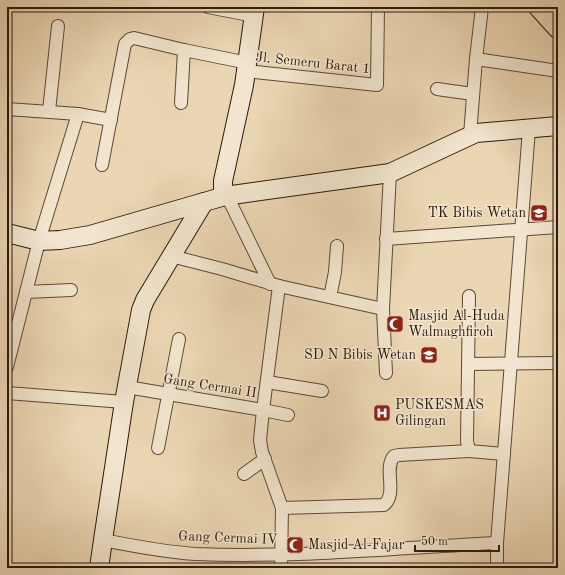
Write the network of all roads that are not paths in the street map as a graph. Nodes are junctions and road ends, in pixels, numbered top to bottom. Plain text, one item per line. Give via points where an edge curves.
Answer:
1 (208, 7) edge
2 (378, 7) edge
3 (482, 7) edge
4 (539, 7) edge
5 (255, 12) edge
6 (58, 26) dead end
7 (558, 28) edge
8 (184, 50) junction
9 (476, 59) junction
10 (247, 67) junction
11 (558, 71) edge
12 (437, 89) dead end
13 (473, 94) junction
14 (181, 103) dead end
15 (7, 109) edge
16 (49, 112) junction
17 (78, 114) junction
18 (111, 120) junction
19 (558, 126) edge
20 (529, 129) junction
21 (470, 135) junction
22 (102, 166) dead end
23 (390, 173) junction
24 (224, 196) junction
25 (204, 202) junction
26 (558, 227) edge
27 (522, 230) junction
28 (7, 233) edge
29 (386, 239) junction
30 (39, 241) junction
31 (337, 246) dead end
32 (171, 256) junction
33 (275, 285) junction
34 (71, 290) dead end
35 (26, 292) junction
36 (469, 296) dead end
37 (330, 297) junction
38 (383, 309) junction
39 (179, 338) dead end
40 (558, 363) edge
41 (469, 364) junction
42 (511, 364) junction
43 (7, 367) edge
44 (386, 372) dead end
45 (267, 382) junction
46 (322, 391) dead end
47 (7, 393) edge
48 (126, 394) junction
49 (168, 394) junction
50 (263, 410) junction
51 (288, 416) dead end
52 (158, 448) dead end
53 (469, 451) junction
54 (504, 454) junction
55 (265, 459) junction
56 (244, 474) dead end
57 (282, 508) junction
58 (103, 540) junction
59 (497, 543) junction
60 (281, 555) junction
61 (100, 568) edge
62 (281, 568) edge
63 (497, 568) edge

1 - 5 street
2 - 10 street, Jl. Semeru Barat 1 via 377,85
3 - 9 street
4 - 7 main road
5 - 10 street
6 - 16 street
8 - 10 street, Jl. Semeru Barat 1
8 - 14 street
8 - 18 street, Jl. Semeru Barat 1 via 134,38 126,41
9 - 11 street
9 - 13 street
10 - 24 street via 223,181
12 - 13 street
13 - 21 street
15 - 16 street
16 - 17 street
17 - 18 street
17 - 30 street
18 - 22 street
19 - 20 street
20 - 21 street
20 - 27 street
21 - 23 street
23 - 24 street
23 - 29 street
24 - 25 street
24 - 33 street via 231,204
25 - 30 street via 90,235
25 - 32 street
26 - 27 street
27 - 29 street
27 - 42 street
28 - 30 street
29 - 38 street
30 - 35 street
31 - 37 street
32 - 33 street
32 - 48 street via 144,300
33 - 37 street
33 - 45 street
34 - 35 street
35 - 43 street
36 - 41 street
37 - 38 street
38 - 44 street
39 - 49 street
40 - 42 street
41 - 42 street
41 - 53 street
42 - 54 street
45 - 46 street
45 - 50 street
47 - 48 street, Gang Cermai II
48 - 49 street, Gang Cermai II
48 - 58 street
49 - 50 street, Gang Cermai II
49 - 52 street
50 - 51 street, Gang Cermai II
50 - 55 street via 260,440
53 - 54 street
53 - 57 street via 394,456 390,464 390,496 384,505
54 - 59 street
55 - 56 street
55 - 57 street
57 - 60 street
58 - 60 street, Gang Cermai IV via 151,550 195,554
58 - 61 street
59 - 60 street, Gang Cermai IV
59 - 63 street
60 - 62 street

